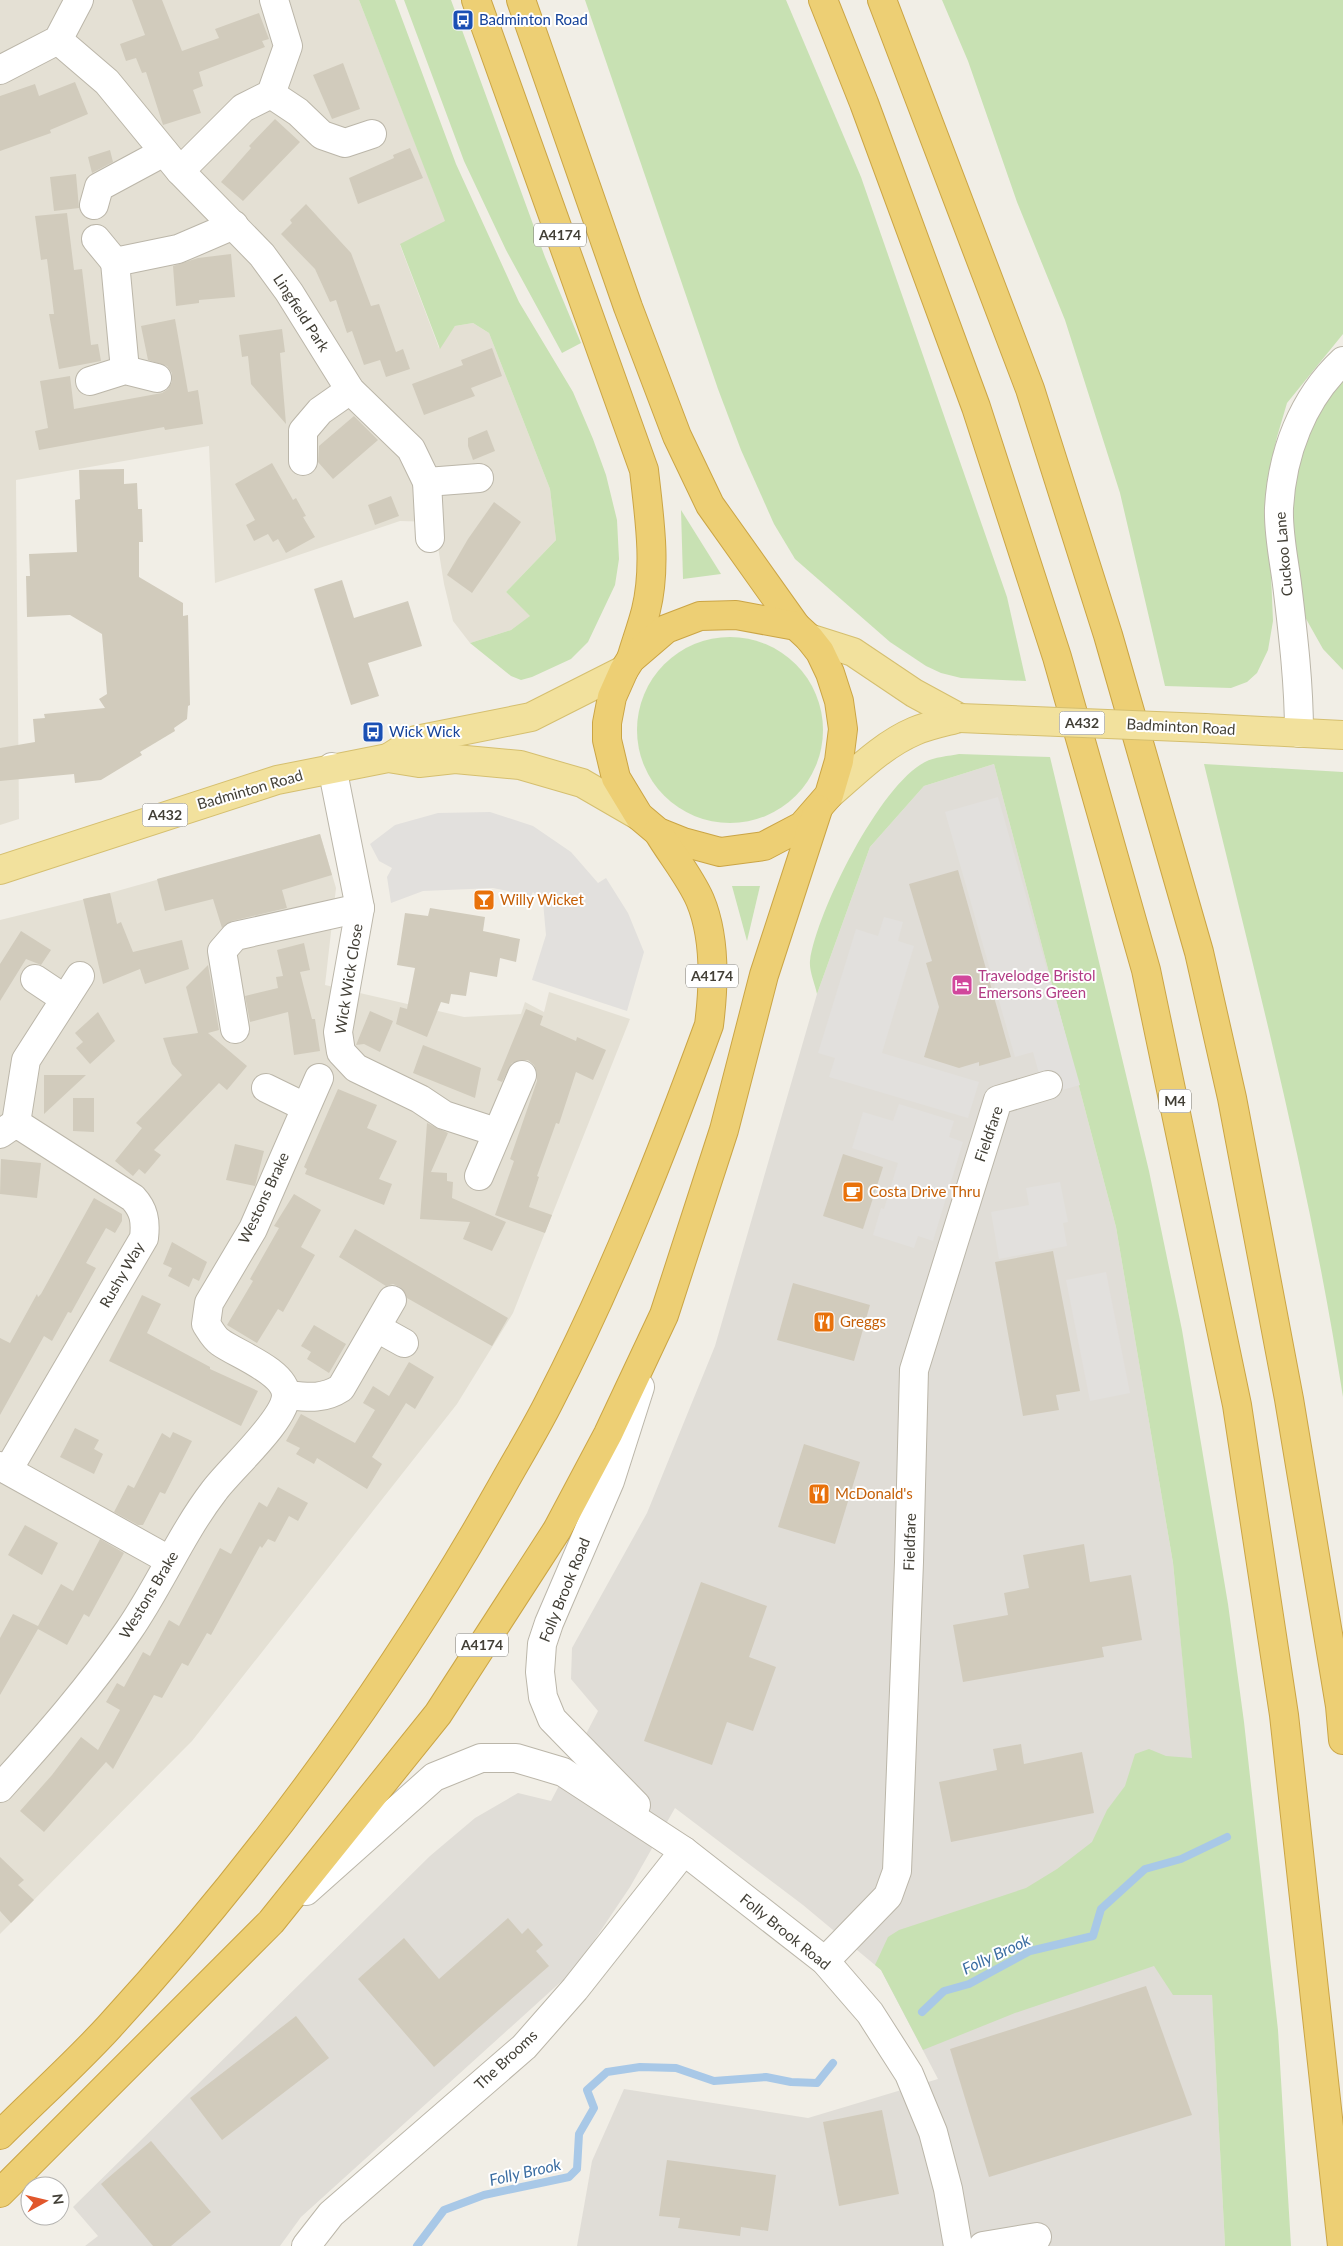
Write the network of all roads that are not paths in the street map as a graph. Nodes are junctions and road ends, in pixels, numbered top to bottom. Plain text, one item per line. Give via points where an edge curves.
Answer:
1 (79, 0) edge
2 (274, 0) edge
3 (476, 0) edge
4 (521, 0) edge
5 (823, 0) edge
6 (882, 0) edge
7 (58, 40) junction
8 (0, 70) edge
9 (271, 94) junction
10 (372, 134) dead end
11 (172, 161) junction
12 (94, 205) dead end
13 (234, 225) junction
14 (96, 239) dead end
15 (115, 262) junction
16 (1343, 362) edge
17 (125, 370) junction
18 (157, 378) dead end
19 (90, 381) dead end
20 (350, 390) junction
21 (303, 461) dead end
22 (479, 478) dead end
23 (427, 482) junction
24 (430, 538) dead end
25 (802, 632) junction
26 (628, 664) junction
27 (960, 718) junction
28 (1298, 733) junction
29 (1343, 735) edge
30 (388, 758) junction
31 (332, 768) junction
32 (824, 802) junction
33 (649, 824) junction
34 (0, 870) edge
35 (360, 908) junction
36 (80, 976) dead end
37 (34, 979) dead end
38 (65, 999) junction
39 (235, 1029) dead end
40 (522, 1075) dead end
41 (319, 1078) dead end
42 (1048, 1085) dead end
43 (266, 1088) dead end
44 (305, 1107) junction
45 (8, 1128) edge
46 (496, 1132) junction
47 (479, 1176) dead end
48 (392, 1300) dead end
49 (664, 1315) junction
50 (377, 1328) junction
51 (404, 1343) dead end
52 (286, 1395) junction
53 (4, 1468) edge
54 (169, 1560) junction
55 (1343, 1740) edge
56 (0, 1788) edge
57 (684, 1851) junction
58 (271, 1922) junction
59 (825, 1961) junction
60 (0, 2135) edge
61 (0, 2193) edge
62 (1037, 2237) dead end
63 (306, 2246) edge
64 (958, 2246) edge
65 (983, 2246) edge
66 (1342, 2246) edge

1 - 7 street
2 - 9 street via 288,46
3 - 26 highway, A4174 via 644,470 651,568 646,609
4 - 25 highway, A4174 via 628,307 677,436 710,505
5 - 66 highway, M4 via 976,406 1057,657 1146,970 1239,1415 1284,1715
6 - 55 highway via 1030,389 1108,635 1199,952 1232,1098 1290,1399
7 - 8 street
7 - 11 street, Lingfield Park via 107,82
9 - 10 street via 298,112 322,135 345,142
9 - 11 street via 243,108
11 - 12 street via 99,187
11 - 13 street, Lingfield Park
13 - 15 street via 178,248
13 - 20 street, Lingfield Park via 262,255 289,292
14 - 15 street
15 - 17 street
16 - 28 street, Cuckoo Lane via 1310,402 1290,445 1283,473 1279,510 1296,665
17 - 18 street
17 - 19 street
20 - 21 street via 320,411 304,431
20 - 23 street, Lingfield Park via 411,449
22 - 23 street
23 - 24 street, Lingfield Park
25 - 26 highway via 736,615 700,616 666,629
25 - 27 main road, Badminton Road / A432 via 853,652 914,693
25 - 32 highway via 820,652 830,673 843,728 839,761
26 - 30 main road, Badminton Road / A432 via 531,717 416,740
26 - 33 highway via 612,697 606,723 607,740 616,778
27 - 28 main road, Badminton Road / A432, bridge
27 - 32 main road, Badminton Road / A432 via 916,730 900,738 867,762
28 - 29 main road, Badminton Road / A432
30 - 31 main road, Badminton Road / A432
30 - 33 main road, Badminton Road / A432 via 420,763 455,759 520,765 582,782
31 - 34 main road, Badminton Road / A432 via 226,796
31 - 35 street, Wick Wick Close
32 - 33 highway via 802,826 764,846 720,852 683,842
32 - 49 highway, A4174 via 764,975 724,1130
33 - 60 highway, A4174 via 700,900 710,944 713,991 709,1025 614,1266 549,1402 414,1634 329,1756 212,1908 108,2028
35 - 39 street, Wick Wick Close via 235,936 222,951
35 - 46 street, Wick Wick Close via 338,1032 341,1052 356,1068 420,1099 444,1115
36 - 38 street, Rushy Way
37 - 38 street
38 - 45 street, Rushy Way via 26,1060
40 - 46 street
41 - 44 street, Westons Brake
42 - 59 street, Fieldfare via 998,1100 914,1370 897,1870 888,1896
43 - 44 street
44 - 52 street, Westons Brake via 253,1229 209,1303 206,1324 219,1341 268,1370 281,1382
45 - 53 street, Rushy Way via 133,1198 142,1208 146,1225 144,1238
46 - 47 street
48 - 50 street
49 - 57 street, Folly Brook Road via 610,1481 549,1623 542,1644 540,1672 543,1697 552,1719
49 - 58 highway, A4174 via 608,1434 557,1530 438,1714
50 - 51 street
50 - 52 street via 341,1388 330,1396
52 - 54 street, Westons Brake via 279,1413 214,1490
53 - 54 street, Rushy Way
54 - 56 street, Westons Brake via 130,1628 72,1708
57 - 58 street, Folly Brook Road via 563,1772 516,1758 481,1758 434,1777
57 - 59 street, Folly Brook Road
57 - 63 street, The Brooms via 576,1989 524,2047 330,2214
58 - 61 highway, A4174
59 - 64 street, Folly Brook Road via 870,2013 909,2074 933,2132
62 - 65 street

